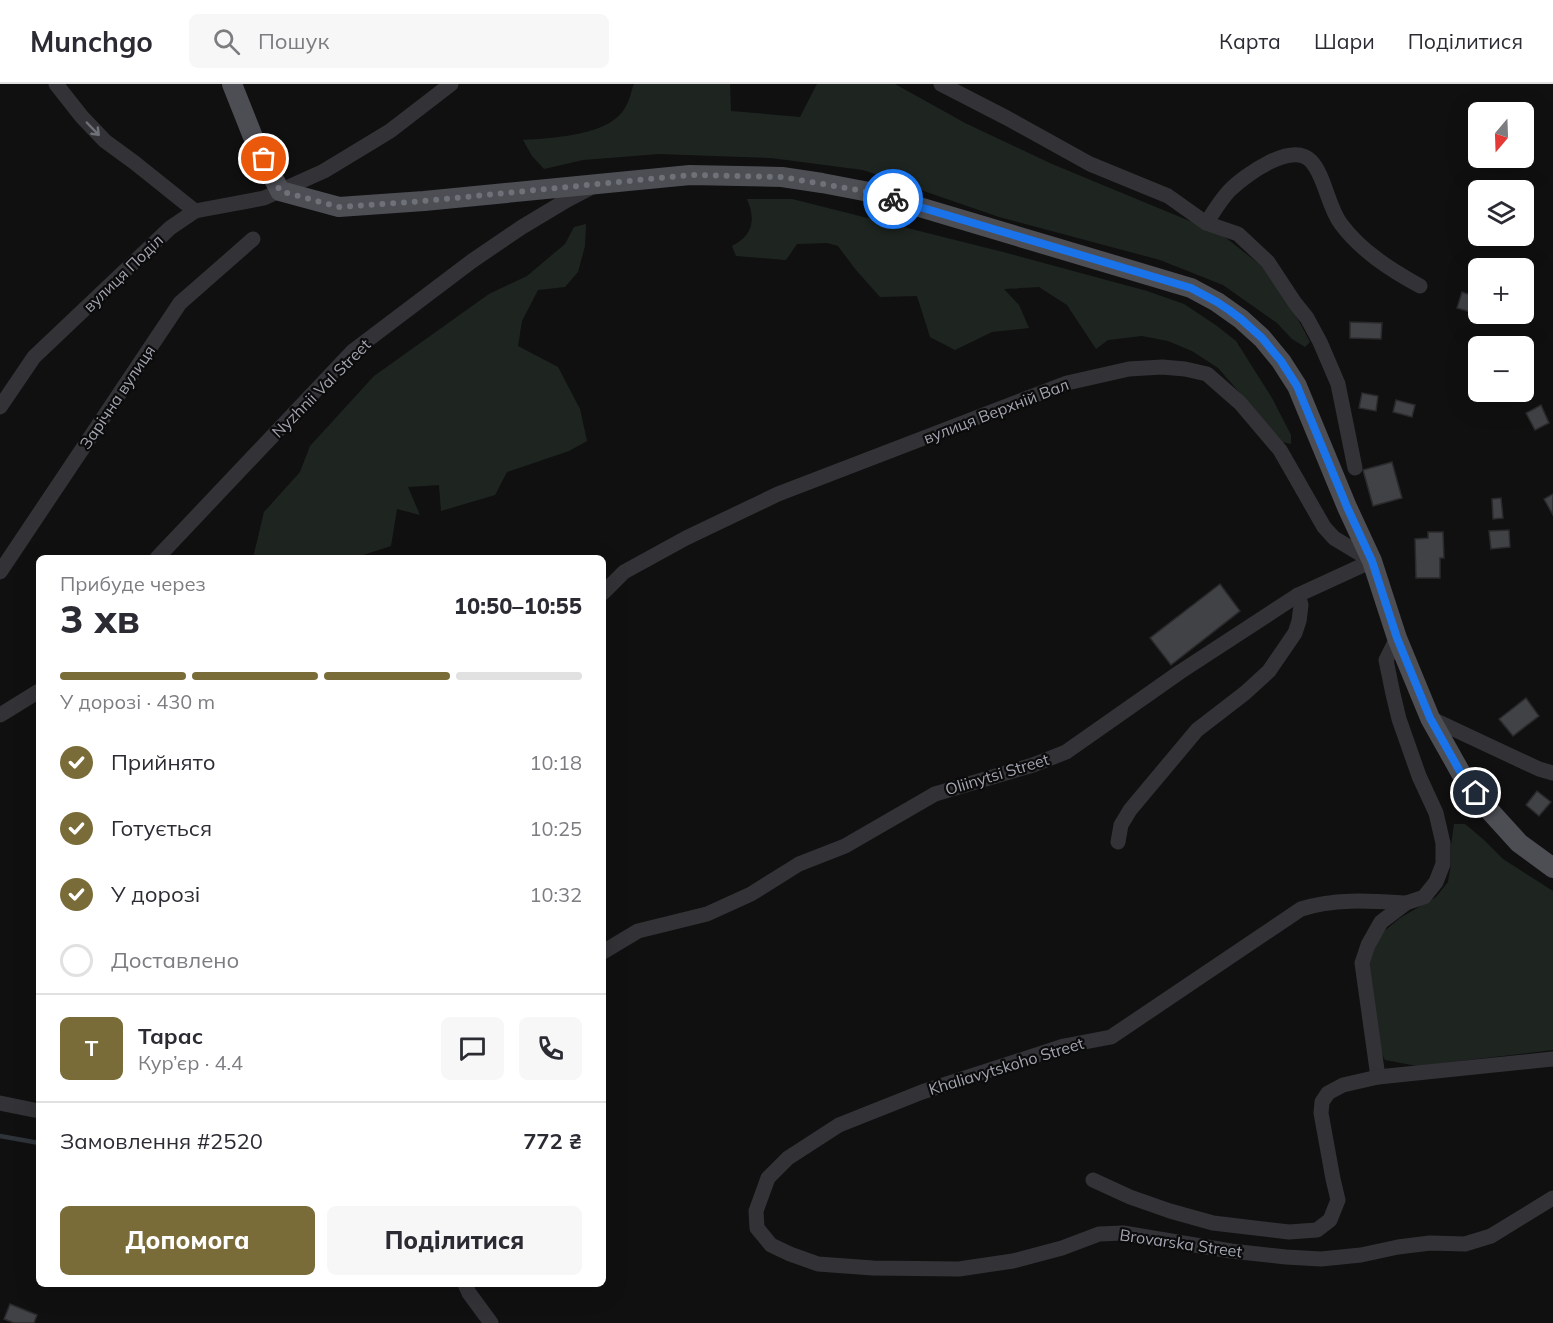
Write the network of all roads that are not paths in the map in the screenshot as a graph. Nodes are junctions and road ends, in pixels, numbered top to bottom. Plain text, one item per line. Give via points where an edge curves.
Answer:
1 (56, 84) edge
2 (232, 84) edge
3 (451, 84) edge
4 (941, 84) edge
5 (597, 184) junction
6 (280, 191) junction
7 (195, 211) junction
8 (1206, 224) junction
9 (253, 239) dead end
10 (1420, 286) dead end
11 (0, 407) edge
12 (1355, 468) dead end
13 (160, 555) edge
14 (1372, 561) junction
15 (0, 572) edge
16 (606, 590) edge
17 (1298, 595) junction
18 (1397, 638) junction
19 (36, 693) edge
20 (0, 715) edge
21 (1430, 718) junction
22 (1553, 773) edge
23 (1118, 842) dead end
24 (1553, 868) edge
25 (1406, 903) junction
26 (606, 950) edge
27 (1553, 1059) edge
28 (1378, 1077) junction
29 (0, 1103) edge
30 (36, 1110) edge
31 (1093, 1180) dead end
32 (1553, 1198) edge
33 (756, 1211) joint
34 (466, 1287) edge
35 (491, 1323) edge

1 -> 7 street via 105,141
2 - 6 main road
3 - 6 street, вулиця Поділ via 390,131 324,171
4 - 8 street via 1090,164 1168,196
5 - 6 main road via 339,207
5 - 13 street, Nyzhnii Val Street via 472,261 353,351
5 - 14 main road via 690,175 782,177 822,183 869,192 1191,288 1241,319 1281,361 1297,386
6 - 7 street, вулиця Поділ via 264,198
7 - 11 street, вулиця Поділ via 170,228 34,357
8 - 10 street via 1229,190 1259,167 1294,155 1309,159 1340,223 1369,254
8 - 12 street via 1238,234 1268,262 1307,318 1338,384
9 - 15 street, Зарічна вулиця via 180,303
14 - 16 street, вулиця Верхній Вал via 1334,538 1324,527 1280,450 1240,402 1208,374 1162,367 1129,369 1067,383 778,494 624,572
14 - 17 street, Oliinytsi Street
14 - 18 main road
17 - 23 street via 1301,605 1295,633 1269,671 1197,730 1130,810 1121,825
17 - 26 street, Oliinytsi Street via 1065,752 935,794 845,846 799,864 751,894 707,914 638,930
18 - 21 main road
18 - 25 street via 1386,660 1393,694 1443,843 1443,864 1436,882 1424,897
19 - 20 street
21 - 22 street
21 - 24 main road via 1462,775 1489,810 1519,843
25 - 28 street via 1381,922 1362,963
25 - 33 street, Khaliavytskoho Street via 1346,902 1301,909 1111,1037 1053,1049 922,1092 839,1125 788,1158 768,1178
27 - 28 street
28 - 31 street via 1343,1085 1328,1093 1322,1102 1338,1200 1330,1220 1317,1230 1289,1232 1213,1223 1170,1211
29 - 30 street
32 - 33 street, Brovarska Street via 1491,1236 1465,1244 1430,1243 1321,1259 1230,1251 1111,1233 1013,1261 959,1269 818,1264 771,1245 757,1228
34 - 35 street

